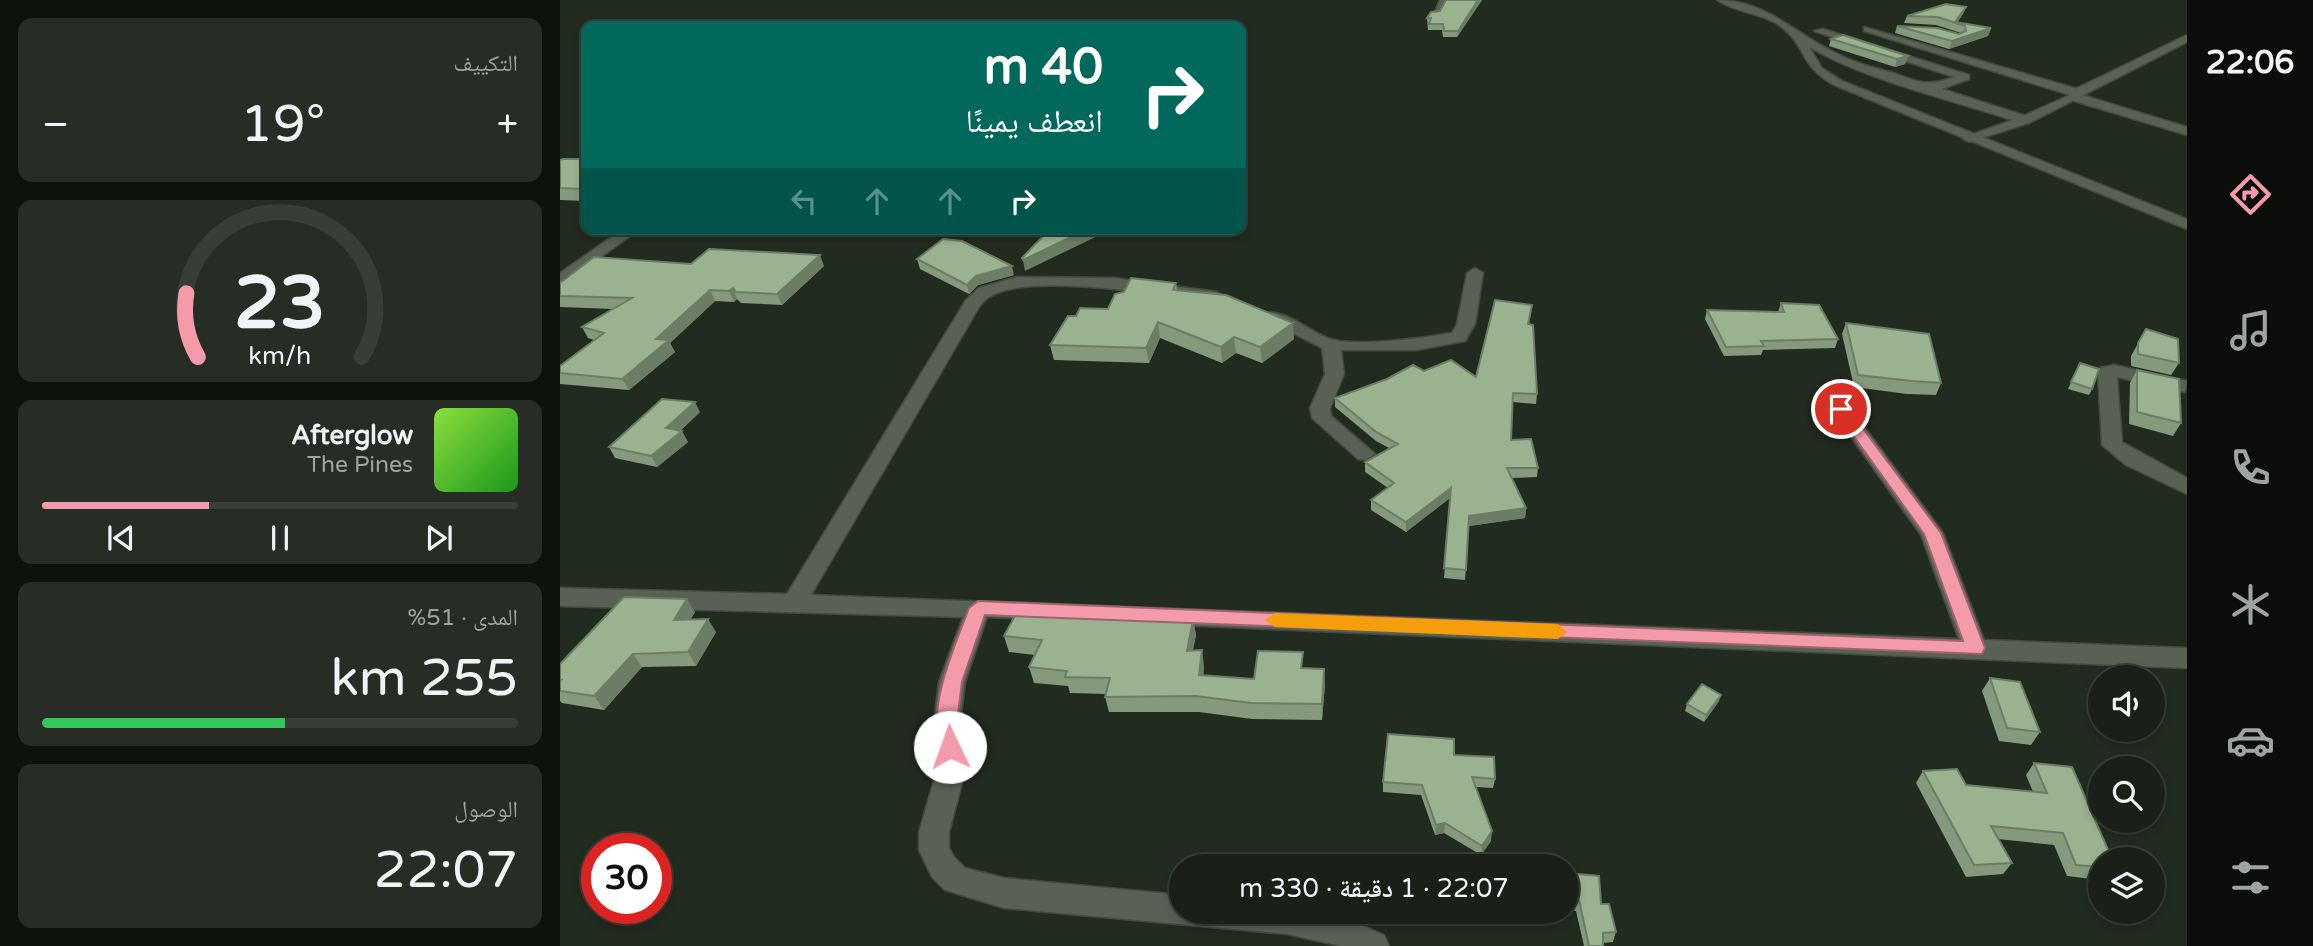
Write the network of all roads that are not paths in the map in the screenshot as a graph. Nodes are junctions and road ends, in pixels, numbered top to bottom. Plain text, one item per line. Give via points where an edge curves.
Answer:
1 (1443, 0) edge
2 (1723, 0) edge
3 (1435, 15) edge
4 (1908, 28) edge
5 (1868, 29) junction
6 (1819, 31) junction
7 (1792, 32) junction
8 (2187, 38) edge
9 (2011, 61) dead end
10 (1993, 67) junction
11 (1965, 78) junction
12 (1933, 89) junction
13 (2076, 95) junction
14 (1890, 105) junction
15 (2025, 120) junction
16 (2187, 131) edge
17 (1969, 138) junction
18 (2187, 224) edge
19 (625, 235) edge
20 (1475, 273) dead end
21 (560, 281) edge
22 (1331, 345) junction
23 (2185, 386) dead end
24 (1841, 409) dead end
25 (1365, 454) dead end
26 (2187, 487) edge
27 (560, 597) edge
28 (795, 602) junction
29 (978, 608) junction
30 (1975, 648) junction
31 (2187, 658) edge
32 (1169, 909) edge
33 (1324, 924) edge
34 (1373, 946) edge

1 - 3 lane
2 - 7 street via 1771,17
4 - 5 street
5 - 6 street
5 - 10 street
6 - 7 street
6 - 11 street
7 - 12 street via 1838,59
7 - 14 street via 1811,66 1822,75
8 - 13 street
9 - 10 street
10 - 11 street
10 - 13 street
11 - 12 street
12 - 14 street
12 - 15 street
13 - 15 street
13 - 16 street
14 - 17 street
15 - 17 street
17 - 18 street
19 - 21 street
20 - 22 street via 1466,324 1459,337 1416,345
22 - 25 street via 1337,370 1320,408 1322,418
22 - 28 street via 1206,293 1114,283 1017,282 985,292 972,304
23 - 26 street via 2107,372 2112,445
24 - 30 street via 1932,533
27 - 28 street
28 - 29 street
29 - 30 street
29 - 32 street via 952,682 947,722 953,764 934,832 934,850 943,867 956,880 1004,893
30 - 31 street
33 - 34 street

